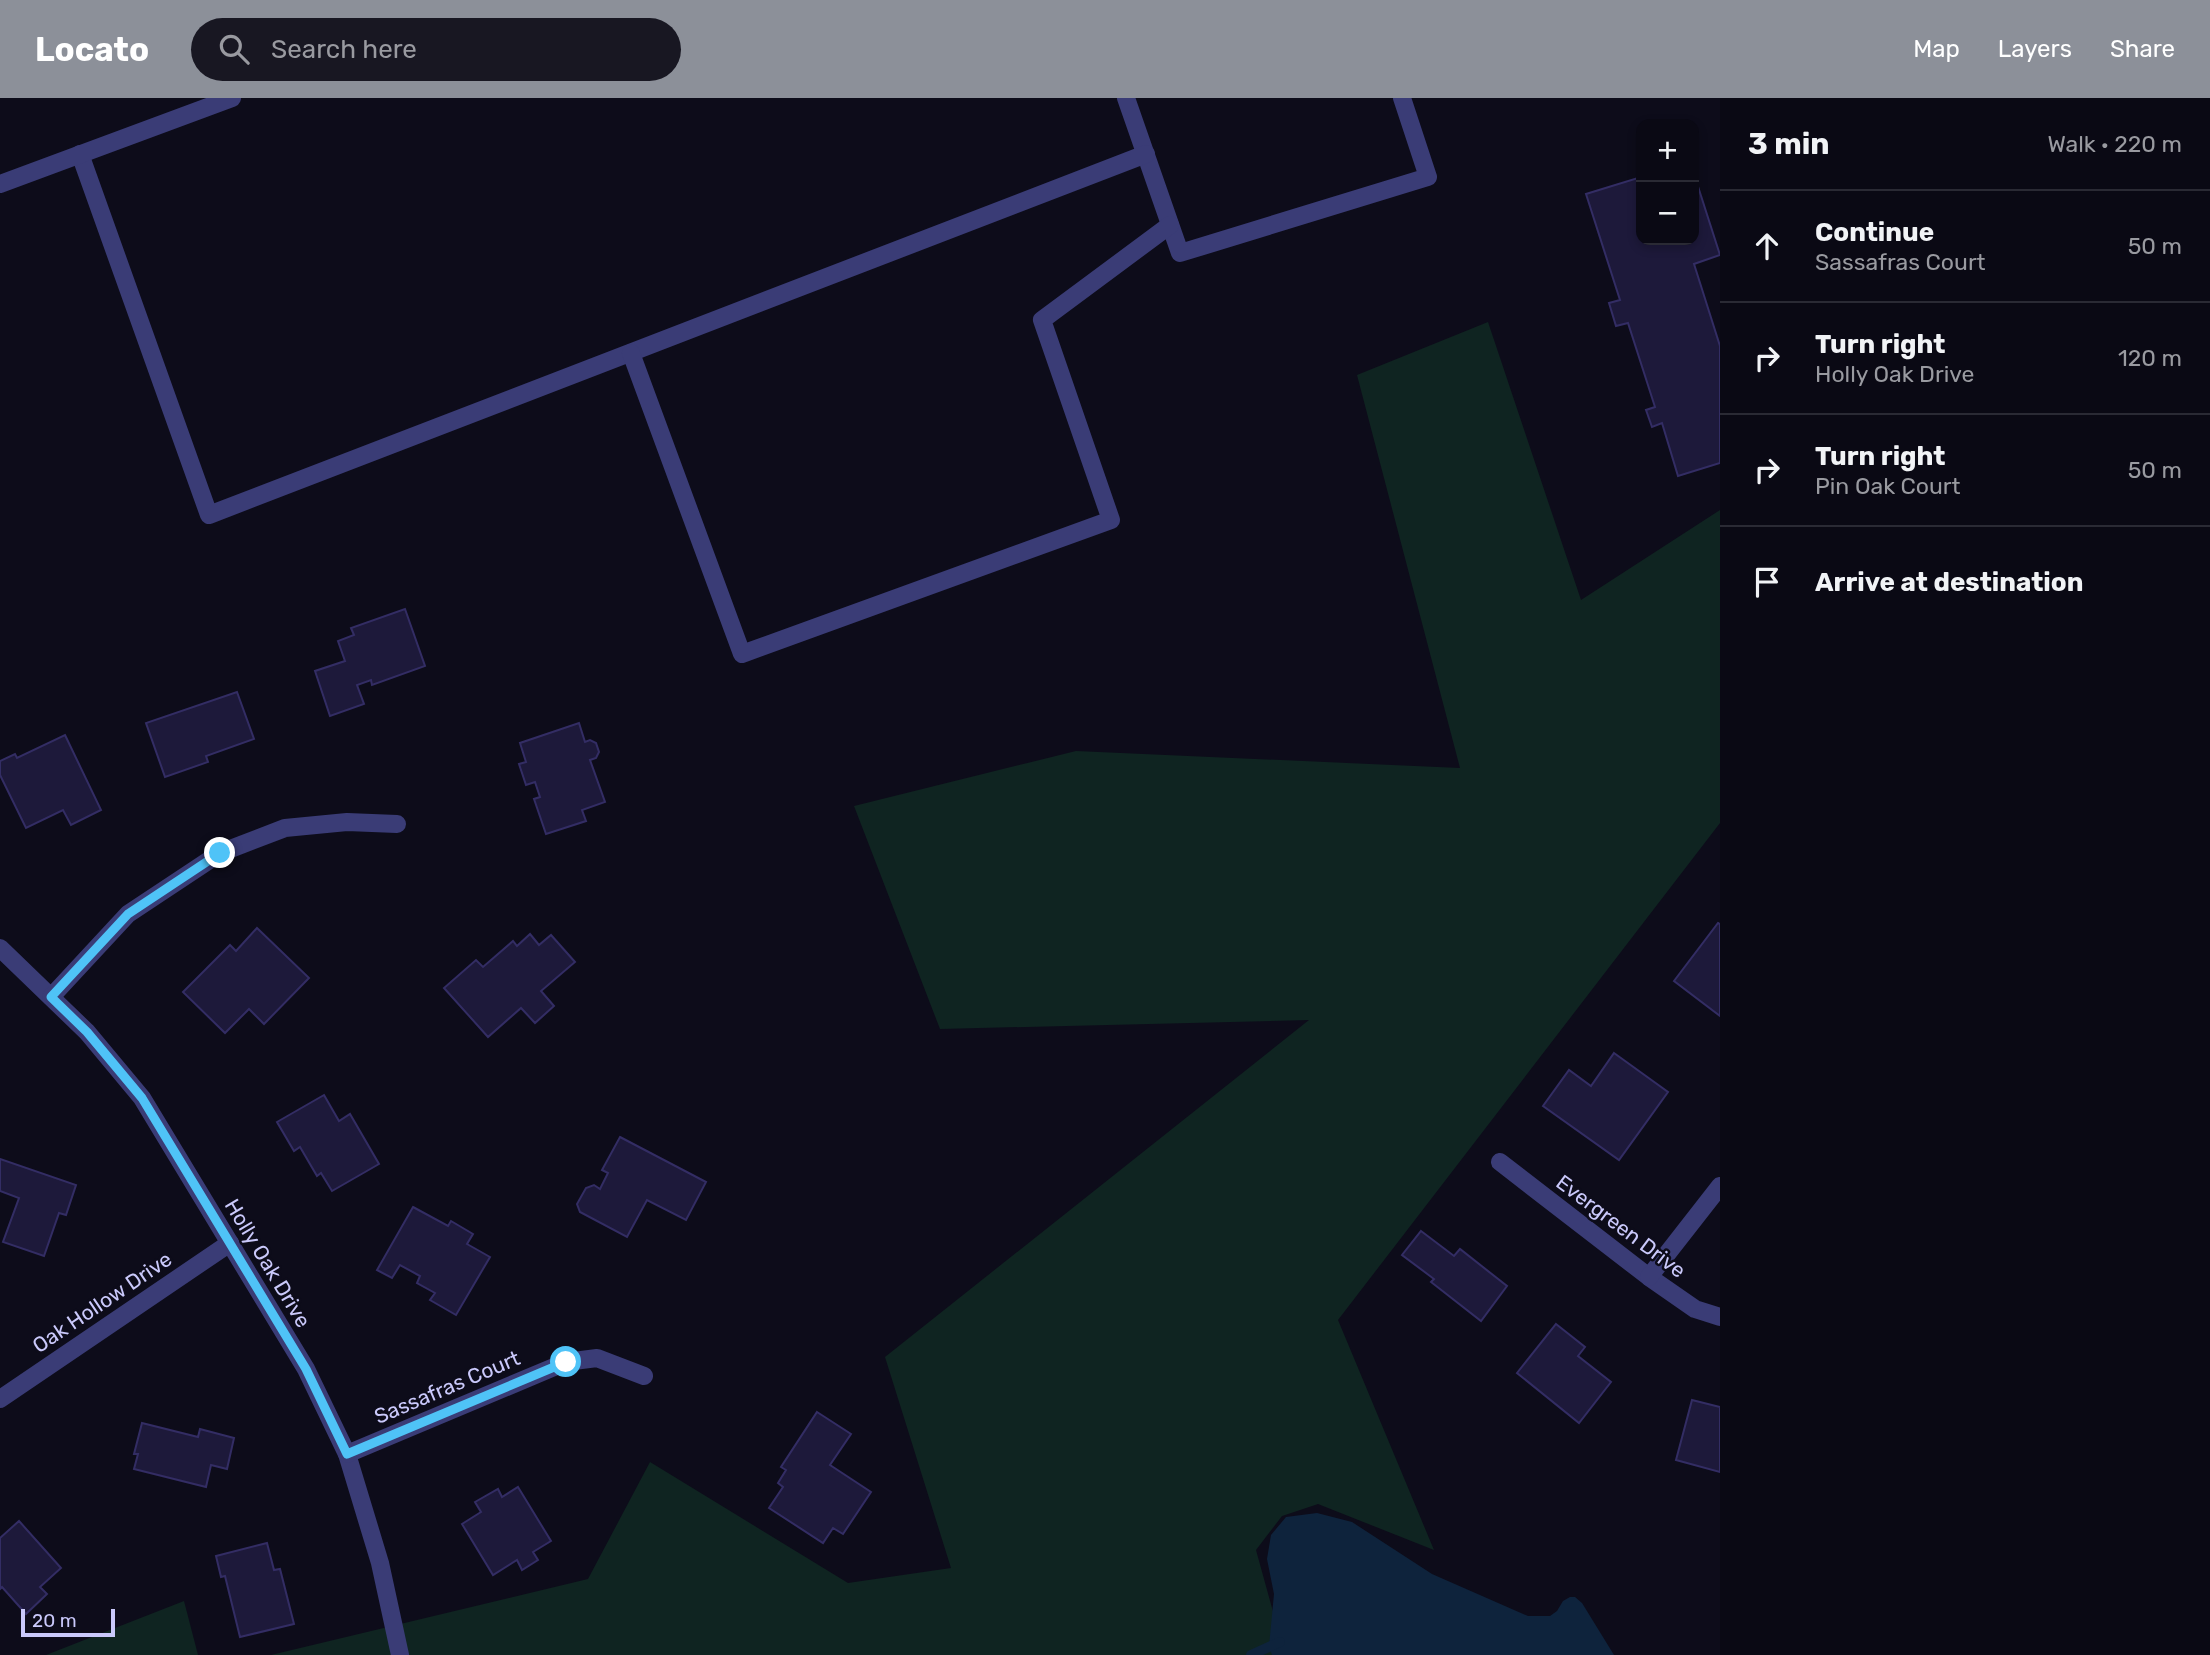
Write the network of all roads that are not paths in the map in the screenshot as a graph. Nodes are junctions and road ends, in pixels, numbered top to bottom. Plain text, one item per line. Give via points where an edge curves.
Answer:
1 (232, 98) edge
2 (1126, 98) edge
3 (1402, 98) edge
4 (80, 155) junction
5 (1146, 155) junction
6 (0, 184) edge
7 (1170, 225) junction
8 (631, 353) junction
9 (397, 824) dead end
10 (0, 948) edge
11 (51, 997) junction
12 (1500, 1162) dead end
13 (1720, 1186) edge
14 (230, 1243) junction
15 (1649, 1277) junction
16 (1720, 1317) edge
17 (644, 1376) dead end
18 (0, 1398) edge
19 (347, 1454) junction
20 (400, 1655) edge

1 - 4 street
2 - 5 street
3 - 7 street via 1427,177 1180,253
4 - 6 street
4 - 8 street via 209,515
5 - 7 street
5 - 8 street
7 - 8 street via 1042,320 1111,520 742,654
9 - 11 street via 347,822 285,828 220,853 128,914
10 - 11 street, Holly Oak Drive
11 - 14 street, Holly Oak Drive via 142,1098
12 - 15 street, Evergreen Drive
13 - 15 street
14 - 18 street, Oak Hollow Drive
14 - 19 street, Holly Oak Drive via 306,1369
15 - 16 street, Evergreen Drive via 1695,1310
17 - 19 street, Sassafras Court via 597,1358 566,1362
19 - 20 street, Holly Oak Drive via 380,1563

